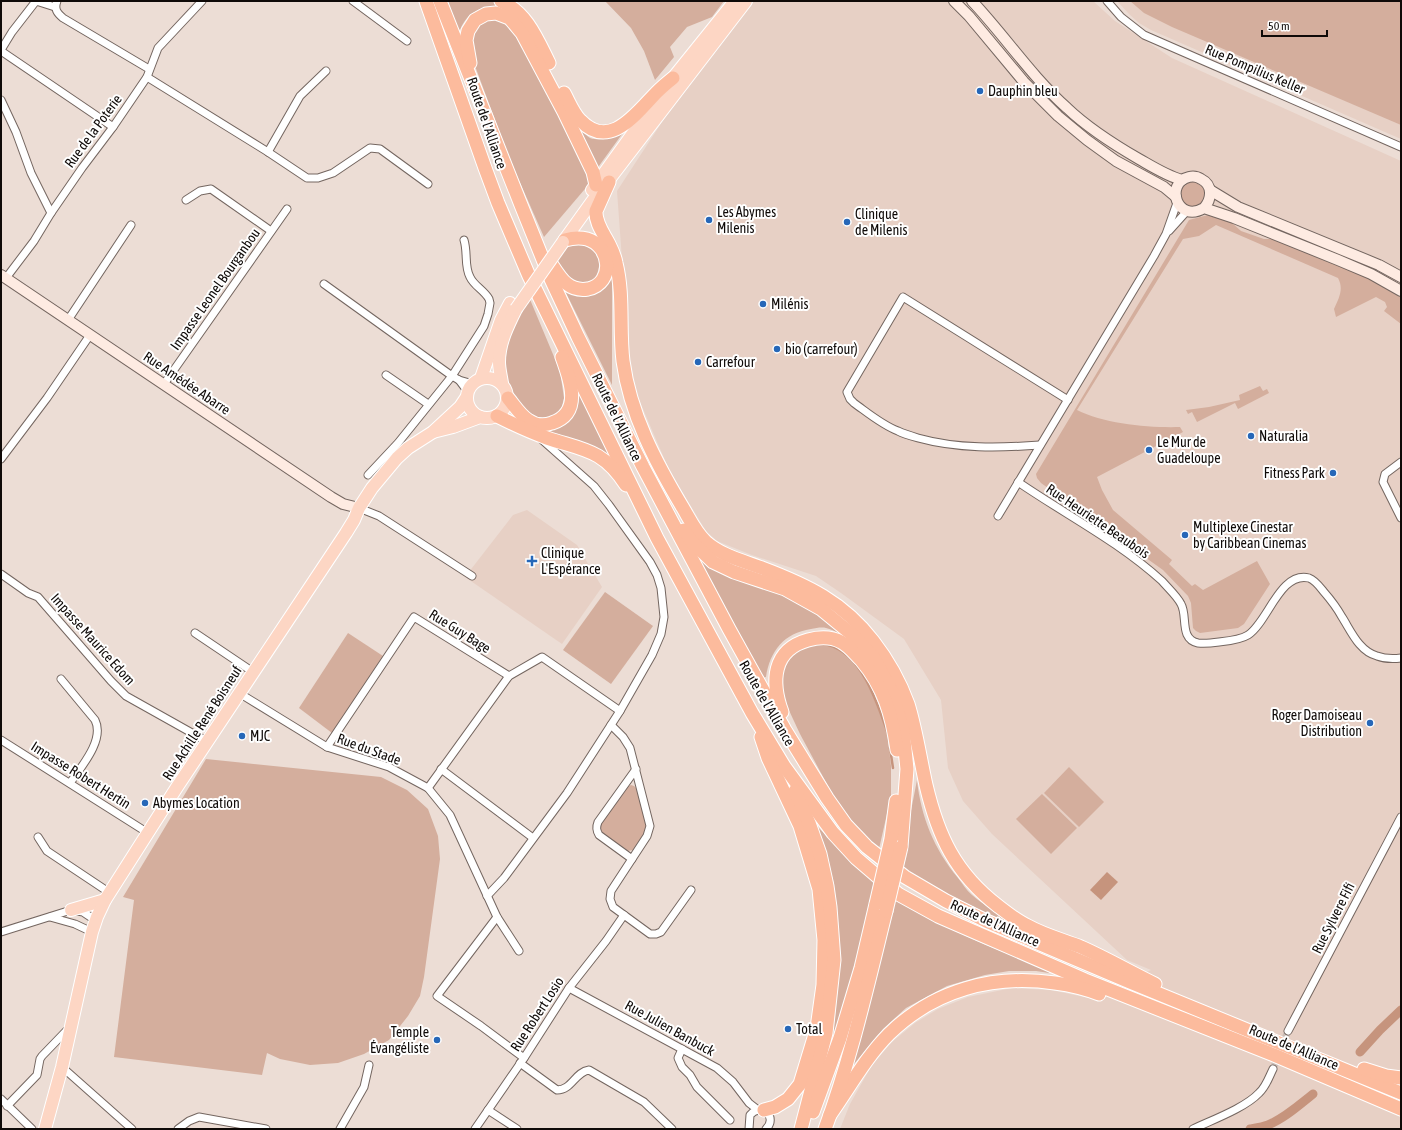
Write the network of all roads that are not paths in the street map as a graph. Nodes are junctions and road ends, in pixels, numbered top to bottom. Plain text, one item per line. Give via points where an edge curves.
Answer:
1 (202, 1) edge
2 (353, 1) edge
3 (426, 1) edge
4 (440, 1) edge
5 (501, 1) edge
6 (735, 1) edge
7 (746, 1) edge
8 (954, 1) edge
9 (972, 1) edge
10 (1107, 1) edge
11 (56, 4) edge
12 (407, 41) dead end
13 (1, 50) edge
14 (149, 69) junction
15 (326, 71) dead end
16 (147, 78) junction
17 (673, 78) junction
18 (1, 100) edge
19 (482, 109) junction
20 (469, 122) junction
21 (113, 127) junction
22 (1401, 147) edge
23 (268, 152) junction
24 (1182, 180) junction
25 (608, 182) junction
26 (428, 184) dead end
27 (596, 185) junction
28 (1210, 190) junction
29 (186, 200) dead end
30 (1176, 200) junction
31 (1204, 208) junction
32 (287, 209) dead end
33 (1187, 211) junction
34 (51, 213) junction
35 (131, 225) dead end
36 (530, 227) junction
37 (271, 231) junction
38 (1166, 234) junction
39 (464, 240) dead end
40 (561, 240) junction
41 (4, 277) edge
42 (1401, 277) edge
43 (324, 284) dead end
44 (1401, 291) edge
45 (513, 306) junction
46 (68, 320) junction
47 (90, 335) junction
48 (386, 375) dead end
49 (452, 376) junction
50 (164, 384) junction
51 (502, 384) junction
52 (472, 388) junction
53 (508, 398) junction
54 (1068, 400) junction
55 (428, 404) junction
56 (496, 416) junction
57 (480, 417) junction
58 (433, 432) junction
59 (533, 432) junction
60 (1040, 445) junction
61 (1, 458) edge
62 (1401, 462) edge
63 (368, 475) dead end
64 (1018, 482) junction
65 (656, 491) junction
66 (359, 508) junction
67 (998, 516) dead end
68 (1401, 518) edge
69 (658, 538) junction
70 (1, 574) edge
71 (472, 576) dead end
72 (195, 633) dead end
73 (1401, 658) edge
74 (253, 672) junction
75 (508, 676) junction
76 (61, 679) dead end
77 (239, 693) junction
78 (620, 711) junction
79 (752, 713) junction
80 (611, 725) junction
81 (785, 730) junction
82 (914, 731) junction
83 (1, 740) edge
84 (208, 742) junction
85 (327, 747) junction
86 (784, 766) junction
87 (441, 769) junction
88 (636, 769) junction
89 (70, 784) junction
90 (428, 788) junction
91 (1401, 817) edge
92 (148, 833) junction
93 (38, 837) dead end
94 (533, 838) junction
95 (901, 847) junction
96 (632, 859) junction
97 (691, 890) dead end
98 (487, 896) junction
99 (107, 897) junction
100 (881, 907) junction
101 (71, 910) junction
102 (624, 915) junction
103 (50, 917) junction
104 (497, 917) junction
105 (93, 926) junction
106 (1, 932) edge
107 (519, 951) dead end
108 (569, 988) junction
109 (1196, 1010) junction
110 (1188, 1022) junction
111 (70, 1028) junction
112 (1288, 1031) tunnel mouth
113 (682, 1049) junction
114 (1305, 1054) junction
115 (522, 1061) junction
116 (369, 1065) dead end
117 (62, 1067) junction
118 (1273, 1069) tunnel mouth
119 (1401, 1078) edge
120 (1401, 1093) edge
121 (1, 1100) edge
122 (749, 1103) junction
123 (8, 1106) junction
124 (1401, 1109) edge
125 (488, 1110) junction
126 (761, 1110) junction
127 (750, 1115) junction
128 (830, 1115) junction
129 (730, 1120) dead end
130 (750, 1127) edge
131 (32, 1129) edge
132 (46, 1129) edge
133 (132, 1129) edge
134 (178, 1129) edge
135 (266, 1129) edge
136 (340, 1129) edge
137 (475, 1129) edge
138 (517, 1129) edge
139 (672, 1129) edge
140 (766, 1129) edge
141 (801, 1129) edge
142 (807, 1129) edge
143 (825, 1129) edge
144 (1193, 1129) edge

1 - 14 street, Rue de la Poterie via 158,48
2 - 12 street
3 - 20 highway, Route de l'Alliance
4 - 19 highway, Route de l'Alliance
5 - 17 highway via 514,8 528,24 571,107 579,119 590,128 606,132 623,125
6 - 17 main road
7 - 25 main road
8 - 30 main road via 1024,82 1058,116 1116,161 1164,187
9 - 24 main road via 1066,108 1122,150
10 - 22 street, Rue Pompilius Keller via 1121,17 1144,35
11 - 13 street via 36,1
11 - 14 street via 58,14 68,21
13 - 21 street
14 - 16 street, Rue de la Poterie
15 - 23 street via 300,96
16 - 21 street, Rue de la Poterie
16 - 23 street
17 - 27 main road
18 - 34 street via 31,173
19 - 27 highway via 466,40 468,30 475,20 486,14 496,13 509,18 522,33 539,62 593,172
19 - 36 highway, Route de l'Alliance
20 - 53 highway via 470,134 489,193 557,346 570,380 572,394 569,410 564,416 544,425 527,419
20 - 69 highway, Route de l'Alliance via 498,203 529,276
21 - 34 street, Rue de la Poterie
23 - 26 street via 306,178 318,178 333,173 370,148 380,149
24 - 28 main road via 1197,177 1205,182
24 - 30 main road via 1177,188
25 - 40 main road
25 - 82 highway via 596,216 611,248 617,271 628,390 656,461 676,497 697,532 707,543 728,556 804,585 826,597 858,624 882,653 897,681 907,703
27 - 40 main road
28 - 31 main road via 1210,200
28 - 42 main road via 1238,207 1379,265
29 - 37 street via 200,191 211,189
30 - 33 main road
30 - 38 street
31 - 33 main road via 1196,212
31 - 44 main road via 1345,263
32 - 37 street, Impasse Leonel Bourganbou
33 - 38 street
34 - 41 street, Rue de la Poterie via 34,242
35 - 46 street
36 - 40 highway via 566,285 580,289 592,288 602,282 606,270 605,256 601,248 592,241 578,237
36 - 65 highway, Route de l'Alliance via 578,338
37 - 50 street, Impasse Leonel Bourganbou
38 - 54 street
39 - 49 street via 467,249 467,271 490,303 484,326
40 - 45 main road
41 - 46 main road, Rue Amédée Abarre
43 - 49 street
45 - 51 main road via 500,351
45 - 52 main road via 501,320
46 - 47 main road, Rue Amédée Abarre
47 - 50 main road, Rue Amédée Abarre
47 - 61 street via 47,398
48 - 55 street
49 - 52 street
49 - 55 street
50 - 66 main road, Rue Amédée Abarre via 331,497 343,504
51 - 52 main road via 488,377
51 - 53 main road
52 - 57 main road via 470,410
52 - 58 main road, Rue Achille René Boisneuf via 460,406
53 - 56 main road via 505,408
54 - 60 street
54 - 60 street via 903,297 847,392 854,403 891,428 928,440 968,447
55 - 63 street via 398,443
56 - 57 main road
56 - 59 highway
57 - 58 main road, Rue Achille René Boisneuf
58 - 66 main road, Rue Achille René Boisneuf via 397,458
59 - 69 highway via 593,452 602,458 619,475
59 - 78 street via 594,486 657,575 664,617 661,634 652,656
60 - 64 street
62 - 68 street via 1385,474 1383,482
64 - 67 street
64 - 73 street, Rue Heuriette Beaubois via 1124,550 1154,574 1181,603 1186,632 1196,642 1226,641 1247,635 1260,623 1281,591 1290,582 1303,577 1314,581 1336,606 1362,648 1376,656
65 - 81 highway, Route de l'Alliance
65 - 95 highway via 692,542 713,562 785,589 821,609 855,637 874,658 892,692 903,730 907,769
66 - 71 street via 379,516
66 - 74 main road, Rue Achille René Boisneuf via 346,533
69 - 79 highway, Route de l'Alliance
70 - 84 street, Impasse Maurice Edom via 38,597 126,696
72 - 74 street
74 - 77 main road, Rue Achille René Boisneuf
75 - 78 street via 542,657
75 - 85 street, Rue Guy Bage via 414,617
75 - 87 street
76 - 89 street via 98,725 95,745
77 - 84 main road, Rue Achille René Boisneuf
77 - 85 street, Rue du Stade
78 - 80 street
79 - 86 highway, Route de l'Alliance
79 - 126 highway via 768,758 800,826 819,890 824,940 823,985 818,1021 800,1084 788,1099 775,1107
80 - 88 street via 630,748
80 - 94 street via 567,793
81 - 100 highway, bridge via 775,686 780,662 792,647 802,642 824,637 840,642 852,651 870,672 881,690 890,711 897,749 898,794
81 - 109 highway, Route de l'Alliance via 846,825 867,847 905,877 986,920
82 - 95 highway via 912,792
82 - 109 highway via 932,813 956,863 983,895 1027,926 1080,947 1163,988
83 - 89 street, Impasse Robert Hertin
84 - 92 main road, Rue Achille René Boisneuf
85 - 90 street, Rue du Stade via 390,767
86 - 110 highway, Route de l'Alliance via 833,833 856,858 898,894 945,919
86 - 141 highway via 820,854 830,907 834,960 826,1032
87 - 90 street
87 - 94 street
88 - 96 street via 650,826 647,836
88 - 96 street via 596,827 599,834
89 - 92 street, Impasse Robert Hertin
90 - 98 street, Rue du Stade via 450,815
91 - 112 street, Rue Sylvere Fifi
92 - 99 main road, Rue Achille René Boisneuf
93 - 99 street via 47,851
94 - 98 street via 504,878
95 - 100 highway, bridge
96 - 102 street via 610,895 613,907
97 - 102 street via 661,932 656,934 650,934
98 - 104 street, Rue du Stade
99 - 101 main road
99 - 105 main road, Rue Achille René Boisneuf
100 - 128 highway via 862,1008
100 - 142 highway via 840,1038
101 - 103 street
101 - 105 street via 82,912
102 - 108 street, Rue Robert Losio
103 - 105 street
103 - 106 street
104 - 107 street, Rue du Stade
104 - 115 street via 437,996 481,1026
105 - 111 main road, Rue Achille René Boisneuf
108 - 113 street, Rue Julien Banbuck
108 - 115 street, Rue Robert Losio
109 - 114 highway, Route de l'Alliance
110 - 124 highway, Route de l'Alliance
110 - 128 highway via 1158,1018 1092,991 1072,986 1031,980 1010,980 972,987 936,999 912,1014 894,1030 874,1051
111 - 117 main road, Rue Achille René Boisneuf
111 - 123 street via 42,1056 37,1075
113 - 122 street, Rue Julien Banbuck via 717,1068 733,1082
113 - 129 street via 678,1058 682,1067 697,1087
114 - 119 highway
114 - 120 highway, Route de l'Alliance
115 - 125 street, Rue Robert Losio
115 - 139 street via 557,1090 565,1088 582,1072 590,1070 644,1102
116 - 136 street via 364,1087
117 - 132 main road, Rue Achille René Boisneuf
117 - 133 street
118 - 144 street via 1266,1085 1251,1101
121 - 123 street
122 - 126 street, Rue Julien Banbuck
122 - 127 street
123 - 131 street
125 - 137 street, Rue Robert Losio
125 - 138 street
126 - 127 street
126 - 140 street via 768,1114 770,1120
127 - 130 street
128 - 143 highway
134 - 135 street via 199,1117

